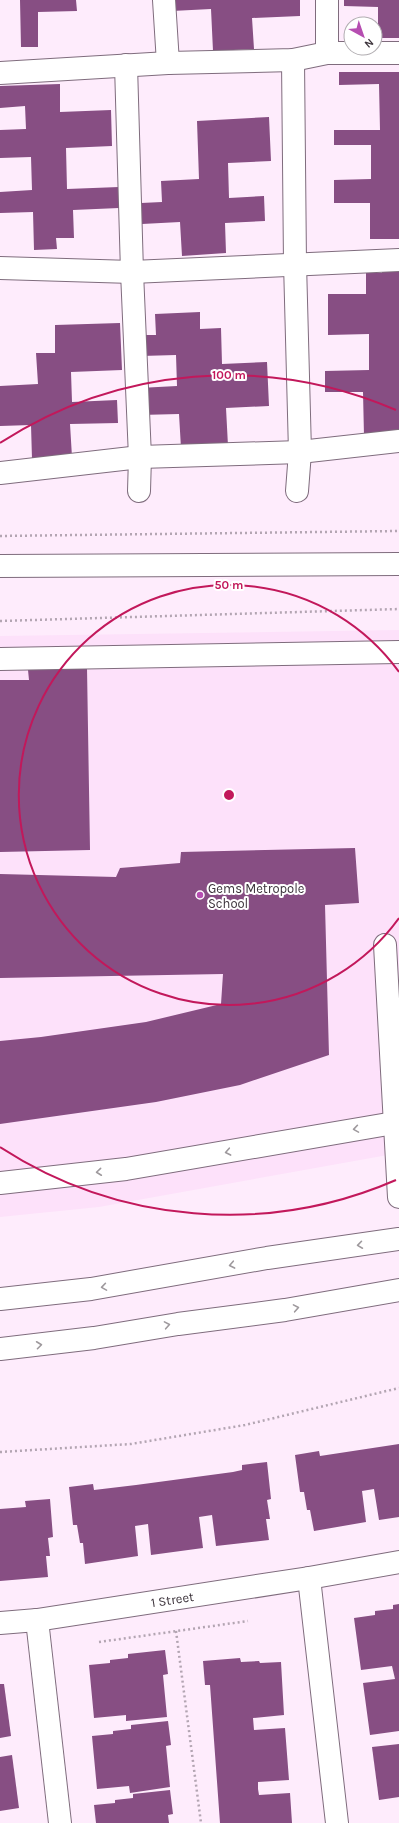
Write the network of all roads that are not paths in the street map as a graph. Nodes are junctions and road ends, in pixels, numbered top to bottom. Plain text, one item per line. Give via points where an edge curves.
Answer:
1 (164, 0) edge
2 (327, 0) edge
3 (327, 53) junction
4 (399, 53) edge
5 (293, 60) junction
6 (168, 63) junction
7 (126, 65) junction
8 (0, 73) edge
9 (399, 260) edge
10 (295, 263) junction
11 (0, 268) edge
12 (132, 272) junction
13 (399, 441) edge
14 (300, 452) junction
15 (140, 458) junction
16 (0, 473) edge
17 (138, 490) dead end
18 (297, 491) dead end
19 (399, 564) edge
20 (0, 566) edge
21 (399, 652) edge
22 (0, 660) edge
23 (385, 945) dead end
24 (394, 1123) junction
25 (0, 1183) edge
26 (399, 1196) edge
27 (399, 1239) edge
28 (399, 1290) edge
29 (0, 1299) edge
30 (0, 1349) edge
31 (399, 1562) edge
32 (309, 1578) junction
33 (37, 1620) junction
34 (0, 1623) edge
35 (60, 1823) edge
36 (337, 1823) edge

1 - 6 street
2 - 3 street
3 - 4 street
3 - 5 street
5 - 6 street
5 - 10 street
6 - 7 street
7 - 8 street
7 - 12 street
9 - 10 street
10 - 12 street
10 - 14 street
11 - 12 street
12 - 15 street
13 - 14 street
14 - 15 street
14 - 18 street
15 - 16 street
15 - 17 street
19 - 20 street
21 - 22 street
23 - 24 street
24 -> 25 street via 126,1169
24 - 26 street
27 -> 29 street via 267,1258 91,1289
30 -> 28 street via 285,1310
31 - 32 street, 1 Street
32 - 33 street, 1 Street
32 - 36 street
33 - 34 street, 1 Street
33 - 35 street

